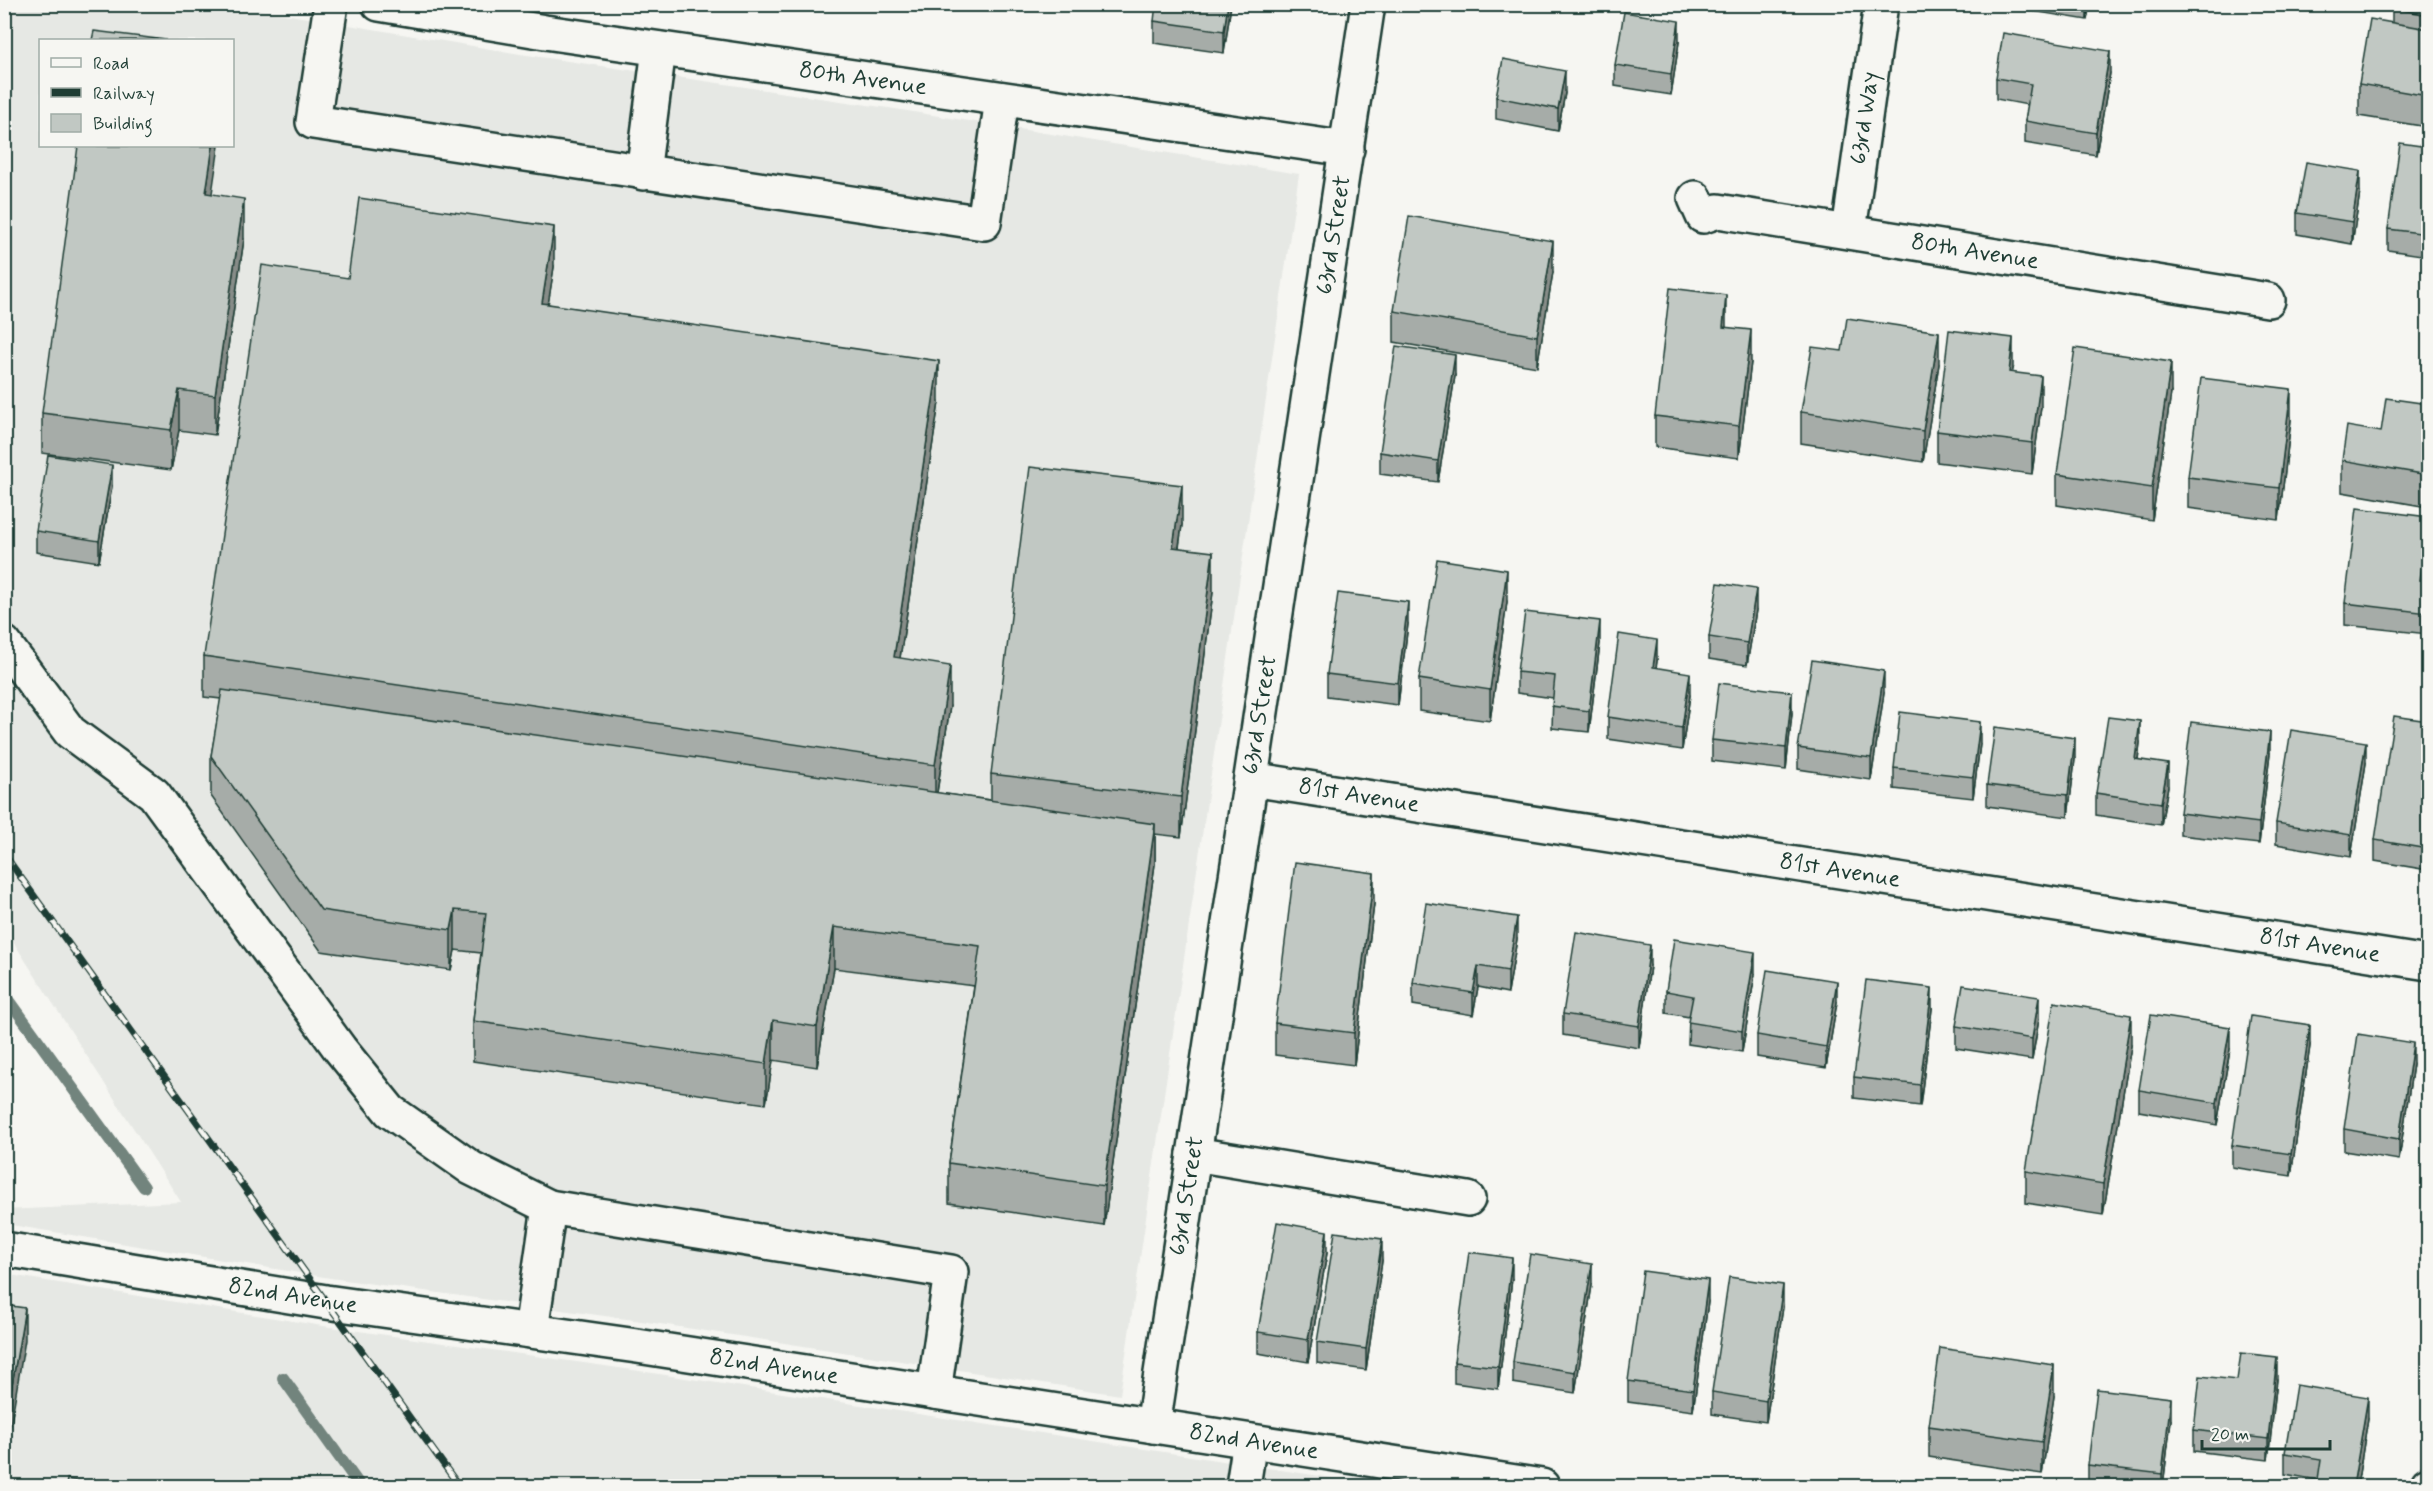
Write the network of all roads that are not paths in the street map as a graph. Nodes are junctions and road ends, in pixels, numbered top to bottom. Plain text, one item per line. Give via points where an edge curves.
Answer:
1 (331, 4) edge
2 (379, 4) edge
3 (1368, 4) edge
4 (1881, 4) edge
5 (547, 19) edge
6 (659, 49) junction
7 (1002, 99) junction
8 (1347, 149) junction
9 (643, 173) junction
10 (1695, 198) dead end
11 (1849, 231) junction
12 (2268, 300) dead end
13 (4, 643) edge
14 (1251, 779) junction
15 (2428, 963) edge
16 (1194, 1154) junction
17 (1468, 1199) dead end
18 (549, 1207) junction
19 (4, 1249) edge
20 (531, 1331) junction
21 (934, 1392) junction
22 (1153, 1426) junction
23 (1250, 1441) junction
24 (1243, 1486) edge
25 (1542, 1486) edge

1 - 9 street via 314,122
2 - 5 street, 80th Avenue
3 - 8 street, 63rd Street
4 - 11 street, 63rd Way
5 - 6 street, 80th Avenue
6 - 7 street, 80th Avenue
6 - 9 street
7 - 8 street, 80th Avenue
7 - 9 street via 984,223
8 - 14 street, 63rd Street
10 - 11 street, 80th Avenue via 1703,216 1718,211
11 - 12 street, 80th Avenue
13 - 18 street via 70,732 154,794 390,1112 471,1168
14 - 15 street, 81st Avenue
14 - 16 street, 63rd Street
16 - 17 street
16 - 22 street, 63rd Street
18 - 20 street
18 - 21 street via 951,1272
19 - 20 street, 82nd Avenue
20 - 21 street, 82nd Avenue
21 - 22 street, 82nd Avenue
22 - 23 street, 82nd Avenue
23 - 24 street
23 - 25 street, 82nd Avenue

